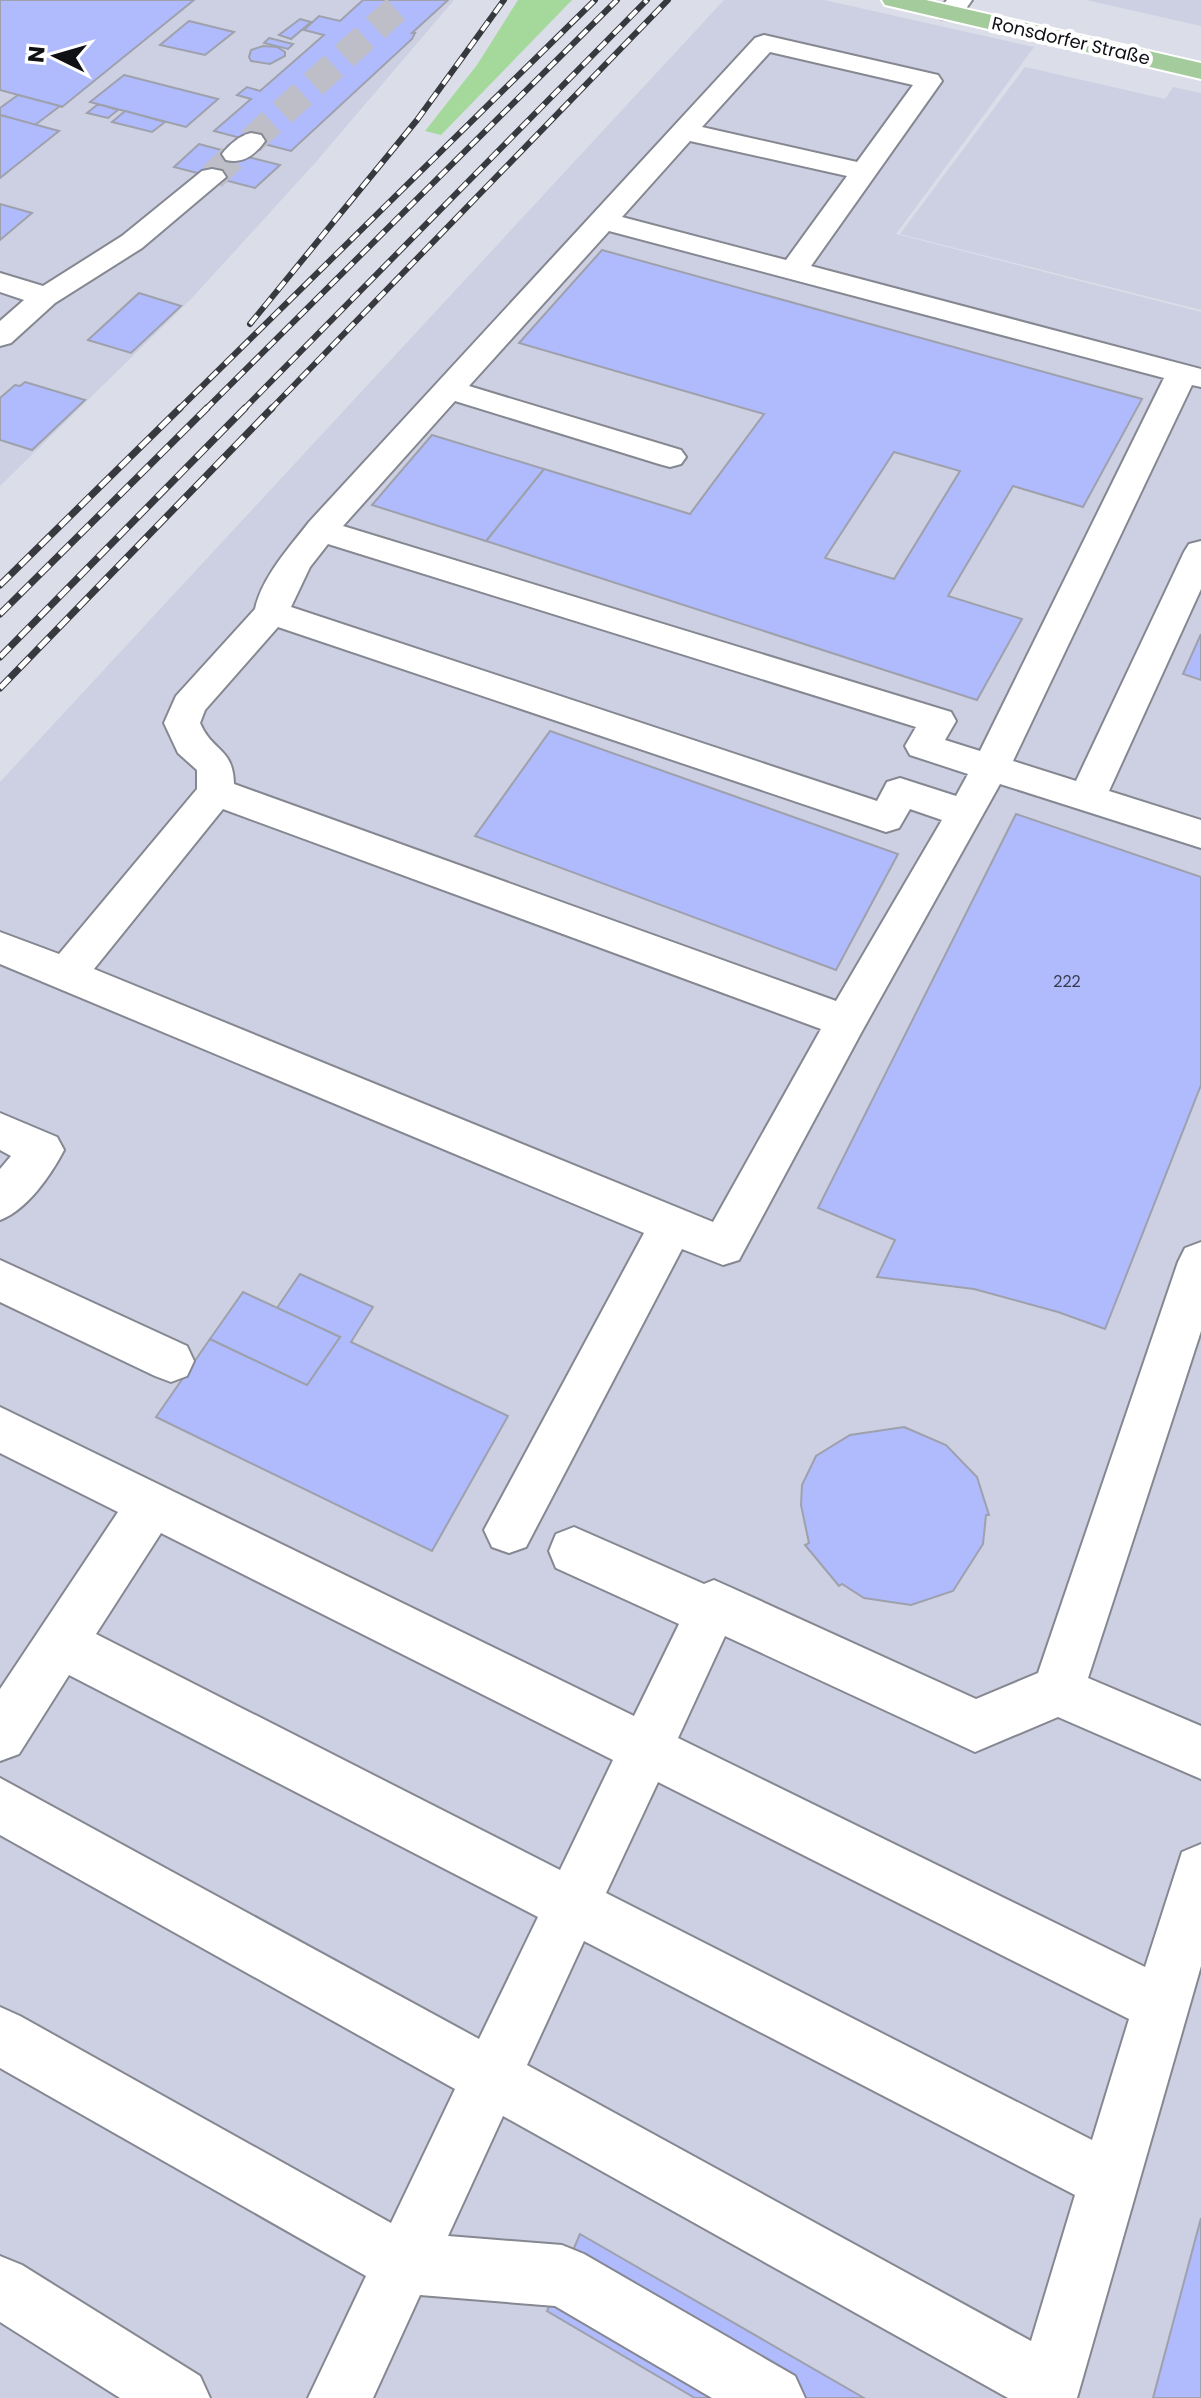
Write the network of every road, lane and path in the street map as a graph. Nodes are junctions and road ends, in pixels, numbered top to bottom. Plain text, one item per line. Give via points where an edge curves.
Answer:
1 (894, 0) edge
2 (955, 6) edge
3 (1201, 71) edge
4 (682, 131) junction
5 (864, 172) junction
6 (212, 177) tunnel mouth
7 (601, 220) junction
8 (793, 271) junction
9 (0, 282) edge
10 (45, 297) junction
11 (0, 337) edge
12 (1191, 376) edge
13 (451, 390) junction
14 (670, 457) dead end
15 (321, 530) junction
16 (1201, 552) edge
17 (272, 613) junction
18 (991, 767) junction
19 (216, 792) junction
20 (1087, 798) junction
21 (965, 813) junction
22 (1201, 834) edge
23 (0, 947) edge
24 (66, 974) junction
25 (846, 1021) junction
26 (0, 1131) edge
27 (0, 1201) edge
28 (672, 1225) junction
29 (1201, 1262) edge
30 (0, 1280) edge
31 (171, 1361) dead end
32 (0, 1429) edge
33 (152, 1504) junction
34 (509, 1530) dead end
35 (574, 1551) dead end
36 (711, 1613) junction
37 (60, 1643) junction
38 (1058, 1691) junction
39 (0, 1735) edge
40 (646, 1749) junction
41 (1201, 1753) edge
42 (0, 1805) edge
43 (1201, 1871) edge
44 (572, 1906) junction
45 (1160, 2004) junction
46 (0, 2036) edge
47 (492, 2077) junction
48 (1108, 2180) junction
49 (403, 2263) junction
50 (0, 2287) edge
51 (1047, 2392) edge
52 (178, 2398) edge
53 (340, 2398) edge
54 (773, 2398) edge

1 - 2 main road, Ronsdorfer Straße
2 - 3 main road, Ronsdorfer Straße
4 - 5 lane
4 - 5 lane via 764,43 929,81
4 - 7 lane
5 - 8 lane
6 - 10 lane via 74,282
7 - 8 lane
7 - 13 lane
8 - 12 lane
9 - 10 lane
10 - 11 lane
12 - 18 lane
13 - 14 lane
13 - 15 lane
15 - 17 lane via 296,562
15 - 18 lane via 938,721 923,746
16 - 20 lane
17 - 19 lane via 189,705 182,723 191,744 215,765
17 - 21 lane via 886,818 900,792
18 - 20 lane
18 - 21 lane
19 - 24 lane
19 - 25 lane
20 - 22 lane
21 - 25 lane
23 - 24 lane
24 - 28 lane
25 - 28 lane via 723,1246
26 - 27 lane via 42,1150
28 - 34 lane
29 - 38 lane
30 - 31 lane
32 - 33 lane
33 - 37 lane
33 - 40 lane
35 - 36 lane
36 - 38 lane via 714,1605 975,1726
36 - 40 lane
37 - 39 lane
37 - 44 lane
38 - 41 lane
40 - 44 lane
40 - 45 lane
42 - 47 lane
43 - 45 lane
44 - 47 lane
44 - 48 lane
45 - 48 lane
46 - 49 lane
47 - 49 lane
47 - 51 lane
48 - 51 lane
49 - 53 lane
49 - 54 lane via 562,2276
50 - 52 lane

